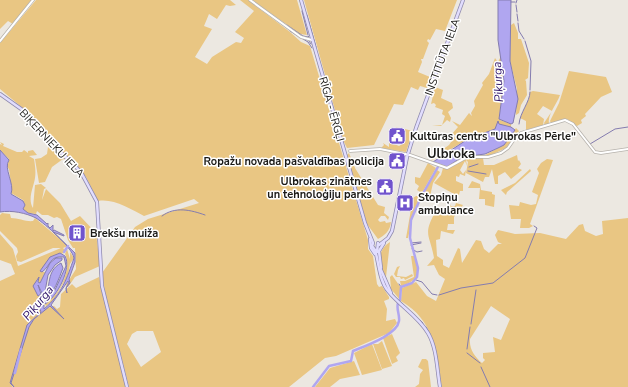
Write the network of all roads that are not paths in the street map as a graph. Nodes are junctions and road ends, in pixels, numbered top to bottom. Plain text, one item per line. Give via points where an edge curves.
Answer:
1 (33, 0) edge
2 (250, 0) edge
3 (300, 0) edge
4 (463, 0) edge
5 (312, 39) junction
6 (0, 41) edge
7 (0, 94) edge
8 (628, 149) edge
9 (350, 151) dead end
10 (408, 154) junction
11 (363, 218) junction
12 (364, 223) junction
13 (388, 237) junction
14 (376, 245) junction
15 (381, 270) junction
16 (380, 274) junction
17 (392, 295) junction
18 (127, 387) edge
19 (440, 387) edge

1 - 6 street
2 - 5 street via 306,39
3 - 5 main road, RĪGA - ĒRGĻI
4 - 10 main road, INSTITŪTA IELA
5 - 11 main road, RĪGA - ĒRGĻI
7 - 18 main road, BIĶERNIEKU IELA via 22,110 76,167 98,204 97,230 102,286
8 - 10 street via 595,152 569,121 563,120 521,133 514,138 508,148 496,155 469,157 447,168
9 - 10 street via 377,149
10 - 13 main road, INSTITŪTA IELA
11 - 12 main road, RĪGA - ĒRGĻI
11 - 14 main road, RĪGA - ĒRGĻI
12 - 14 main road, RĪGA - ĒRGĻI
12 - 16 main road
13 - 14 main road
13 - 15 main road, INSTITŪTA IELA via 380,249
14 - 15 main road, RĪGA - ĒRGĻI
14 - 16 main road, RĪGA - ĒRGĻI
15 - 17 main road, RĪGA - ĒRGĻI
16 - 17 main road, RĪGA - ĒRGĻI
17 - 19 main road, RĪGA - ĒRGĻI via 428,333

